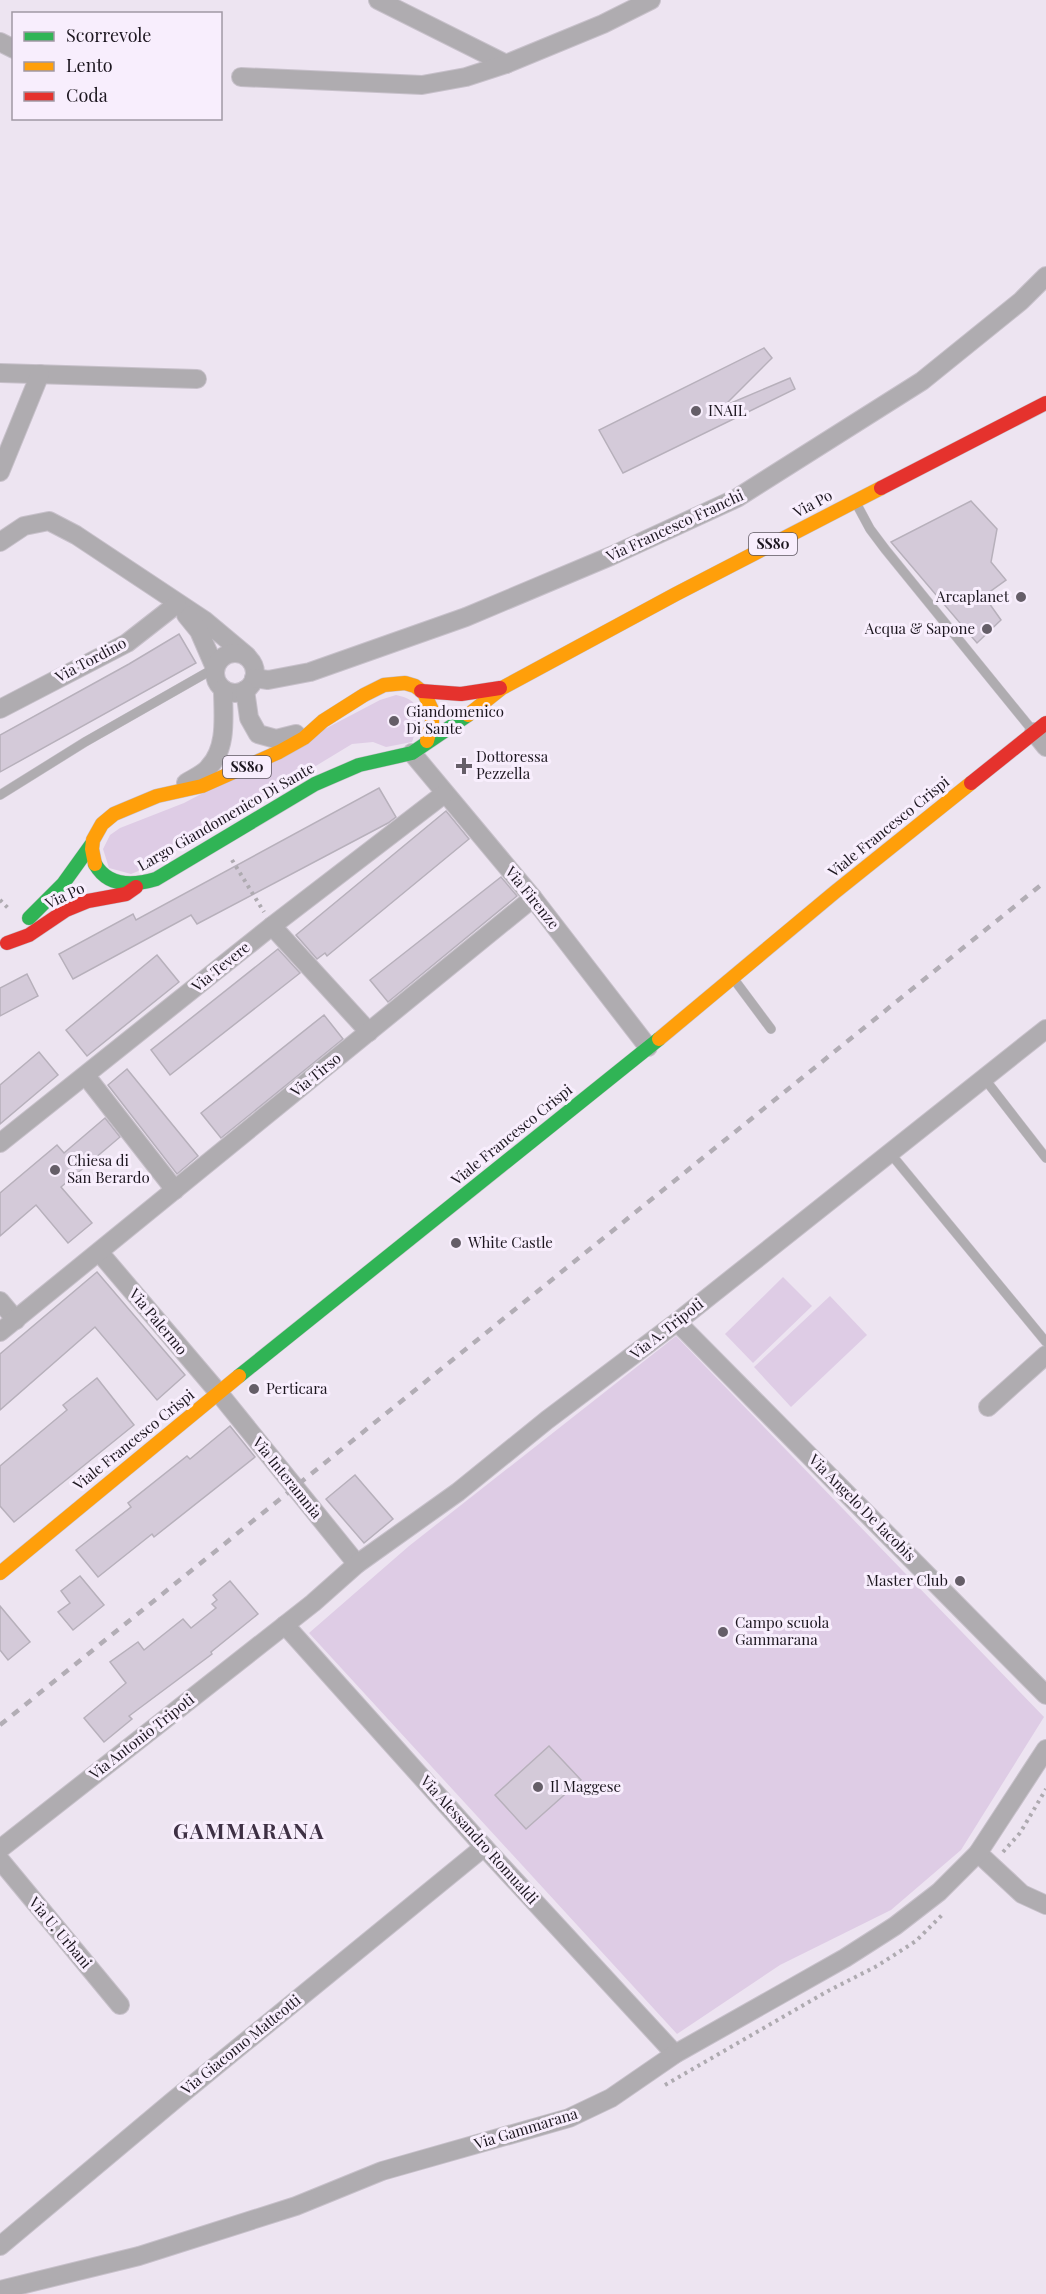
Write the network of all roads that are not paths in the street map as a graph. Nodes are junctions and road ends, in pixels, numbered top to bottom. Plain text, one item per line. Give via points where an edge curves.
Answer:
1 (378, 0) edge
2 (651, 0) edge
3 (506, 64) junction
4 (242, 77) dead end
5 (1046, 276) edge
6 (0, 373) edge
7 (40, 374) junction
8 (197, 379) dead end
9 (1046, 403) edge
10 (0, 471) edge
11 (855, 501) junction
12 (0, 542) edge
13 (177, 604) junction
14 (247, 656) junction
15 (215, 668) junction
16 (250, 684) junction
17 (502, 688) junction
18 (222, 689) junction
19 (421, 691) junction
20 (0, 709) edge
21 (315, 727) junction
22 (1040, 727) edge
23 (428, 741) junction
24 (1046, 747) edge
25 (412, 753) junction
26 (173, 791) junction
27 (444, 794) junction
28 (0, 795) edge
29 (91, 845) junction
30 (140, 885) junction
31 (533, 898) junction
32 (272, 926) junction
33 (3, 945) edge
34 (732, 978) junction
35 (771, 1029) dead end
36 (1046, 1029) edge
37 (369, 1032) junction
38 (648, 1047) junction
39 (86, 1076) junction
40 (984, 1078) junction
41 (0, 1143) edge
42 (890, 1153) junction
43 (1046, 1158) edge
44 (175, 1190) junction
45 (99, 1252) junction
46 (0, 1301) edge
47 (16, 1320) junction
48 (677, 1322) junction
49 (0, 1332) edge
50 (1046, 1342) edge
51 (1046, 1355) edge
52 (218, 1392) junction
53 (987, 1407) dead end
54 (357, 1564) junction
55 (0, 1573) edge
56 (285, 1625) junction
57 (1046, 1695) edge
58 (1046, 1749) edge
59 (484, 1847) junction
60 (0, 1849) edge
61 (985, 1859) junction
62 (0, 1860) edge
63 (1046, 1905) edge
64 (120, 2005) dead end
65 (675, 2054) junction
66 (0, 2246) edge
67 (0, 2290) edge

1 - 3 street
2 - 3 street
3 - 4 street via 422,85
5 - 16 street, Via Francesco Franchi via 922,381 737,498 466,617 310,672
6 - 7 street
7 - 8 street
7 - 10 street
9 - 11 main road, Via Po / SS80
11 - 17 main road, Via Po / SS80
11 - 22 lane via 885,549
12 - 13 street via 24,526 49,521
13 - 14 street via 204,620
13 - 15 street via 199,631
13 - 20 street, Via Tordino via 127,643
14 - 15 street via 228,654
14 - 16 street via 254,665
15 - 18 street via 215,680
15 - 28 lane
16 - 18 street via 234,693
16 - 21 street via 249,718 258,734 276,739
17 - 19 main road, Via Po / SS80 via 459,696
17 - 23 main road, Via Po / SS80
18 - 26 street via 219,750 209,767
19 - 21 main road, Largo Giandomenico Di Sante / SS80 via 402,683 383,685
19 - 23 main road via 428,698 433,716
21 - 26 main road, Largo Giandomenico Di Sante / SS80 via 302,740 244,768 190,790
22 - 24 street
22 - 34 main road, Viale Francesco Crispi
23 - 25 main road, Largo Giandomenico Di Sante / SS80
25 - 27 street, Via Firenze
25 - 30 main road, Largo Giandomenico Di Sante / SS80 via 359,765 315,784
26 - 29 main road, Largo Giandomenico Di Sante / SS80 via 108,818
27 - 31 street, Via Firenze
27 - 32 street, Via Tevere
29 - 30 main road, Largo Giandomenico Di Sante via 96,868 109,880
29 - 33 main road, Via Po / SS80 via 53,898
30 - 33 main road, Via Po / SS80 via 126,894 88,901 66,910 29,935
31 - 37 street, Via Tirso
31 - 38 street, Via Firenze
32 - 37 street
32 - 39 street, Via Tevere
34 - 35 lane
34 - 38 main road, Viale Francesco Crispi
36 - 40 street, Via A. Tripoti
37 - 44 street, Via Tirso
38 - 52 main road, Viale Francesco Crispi
39 - 41 street, Via Tevere
39 - 44 street
40 - 42 street, Via A. Tripoti
40 - 43 lane
42 - 48 street, Via A. Tripoti
42 - 50 lane
44 - 45 street, Via Tirso
45 - 47 street, Via Tirso
45 - 52 street, Via Palermo
46 - 47 street
47 - 49 street, Via Tirso
48 - 54 street, Via A. Tripoti
48 - 57 street, Via Angelo De Iacobis
51 - 53 street
52 - 54 street, Via Interamnia
52 - 55 main road, Viale Francesco Crispi
54 - 56 street, Via A. Tripoti
56 - 59 street, Via Alessandro Romualdi
56 - 60 street, Via Antonio Tripoti
58 - 61 street, Via Gammarana
59 - 65 street, Via Alessandro Romualdi
59 - 66 street, Via Giacomo Matteotti
61 - 63 street via 1022,1894
61 - 65 street, Via Gammarana via 896,1926
62 - 64 street, Via U. Urbani
65 - 67 street, Via Gammarana via 611,2098 568,2118 382,2171 296,2206 139,2256

